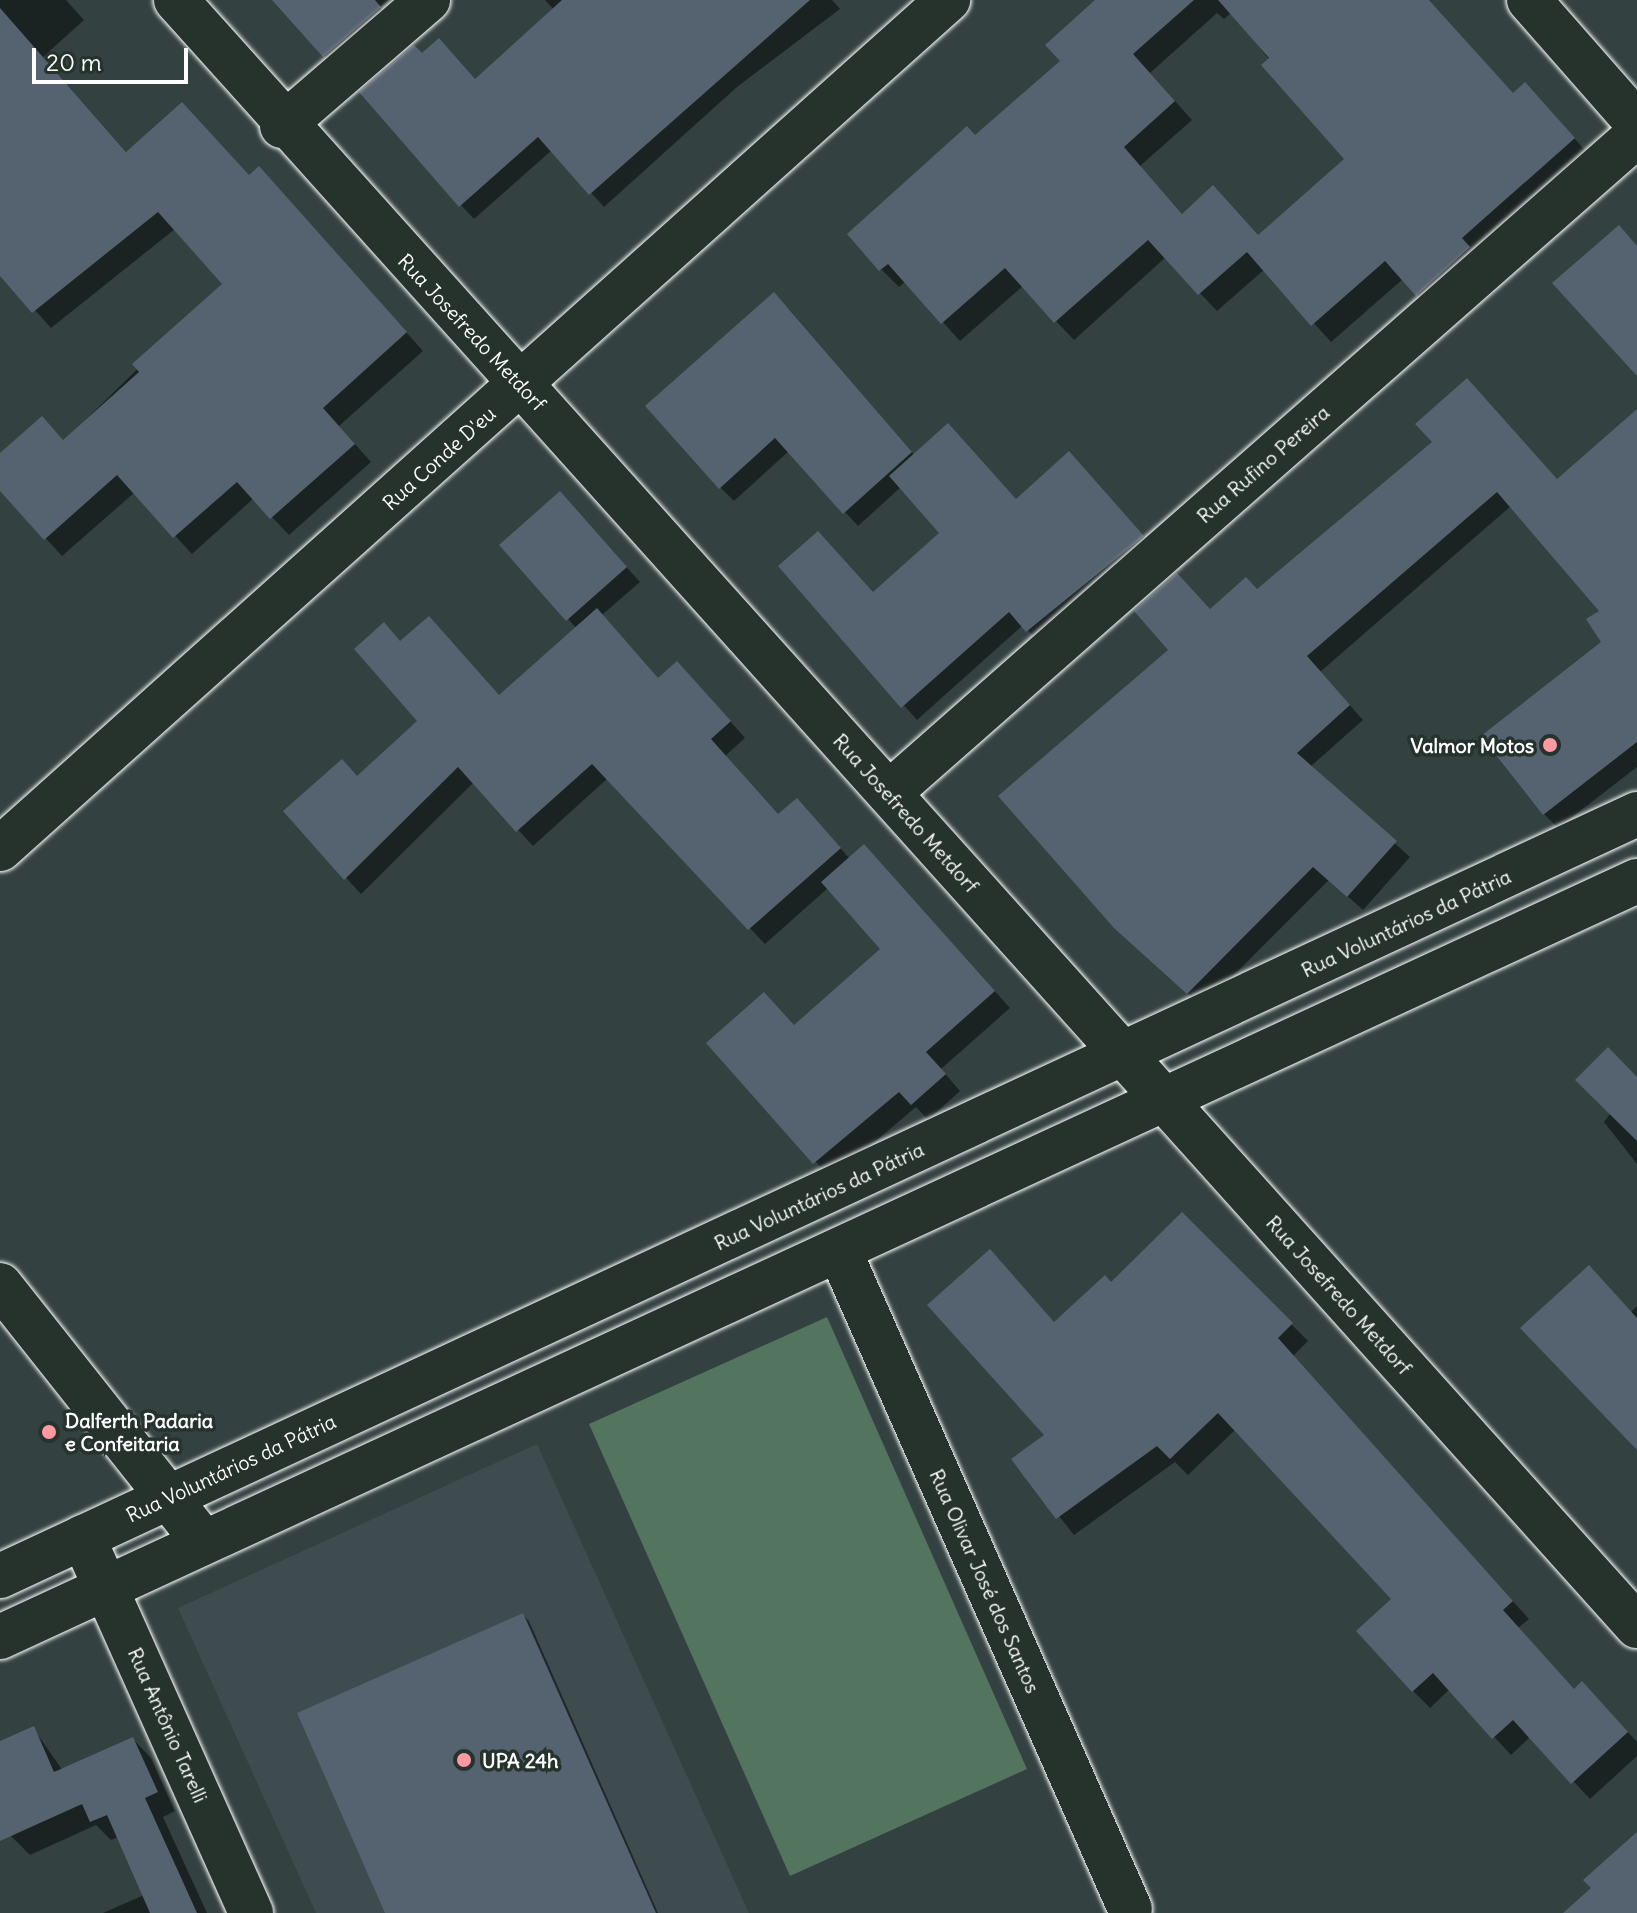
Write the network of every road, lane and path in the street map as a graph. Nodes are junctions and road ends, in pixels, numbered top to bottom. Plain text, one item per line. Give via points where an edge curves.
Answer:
1 (176, 0) edge
2 (428, 0) edge
3 (948, 0) edge
4 (1529, 0) edge
5 (1637, 123) edge
6 (282, 126) junction
7 (1637, 135) edge
8 (521, 385) junction
9 (889, 793) junction
10 (1635, 823) edge
11 (0, 849) edge
12 (1637, 881) edge
13 (1123, 1056) junction
14 (1167, 1104) junction
15 (840, 1252) junction
16 (641, 1277) junction
17 (0, 1285) edge
18 (663, 1333) junction
19 (367, 1403) junction
20 (172, 1498) junction
21 (215, 1536) junction
22 (83, 1537) junction
23 (0, 1576) edge
24 (107, 1587) junction
25 (1637, 1626) edge
26 (0, 1637) edge
27 (1130, 1909) dead end
28 (251, 1913) edge

1 - 6 street, Rua Josefredo Metdorf
2 - 6 street
3 - 8 street, Rua Conde D'eu
4 - 5 street
6 - 8 street, Rua Josefredo Metdorf
7 - 9 street, Rua Rufino Pereira
8 - 9 street, Rua Josefredo Metdorf
8 - 11 street, Rua Conde D'eu
9 - 13 street, Rua Josefredo Metdorf
10 - 13 street, Rua Voluntários da Pátria
12 - 14 street
13 - 14 street, Rua Josefredo Metdorf
13 - 16 street, Rua Voluntários da Pátria
14 - 15 street
14 - 25 street, Rua Josefredo Metdorf
15 - 18 street
15 - 27 street, Rua Olivar José dos Santos
16 - 18 street
16 - 19 street, Rua Voluntários da Pátria
17 - 20 street
18 - 21 street
19 - 20 street, Rua Voluntários da Pátria
19 - 21 street via 321,1446 250,1477 232,1496
20 - 21 street
20 - 22 street, Rua Voluntários da Pátria
21 - 24 street
22 - 23 street, Rua Voluntários da Pátria
22 - 24 street, Rua Antônio Tarelli
24 - 26 street
24 - 28 street, Rua Antônio Tarelli

